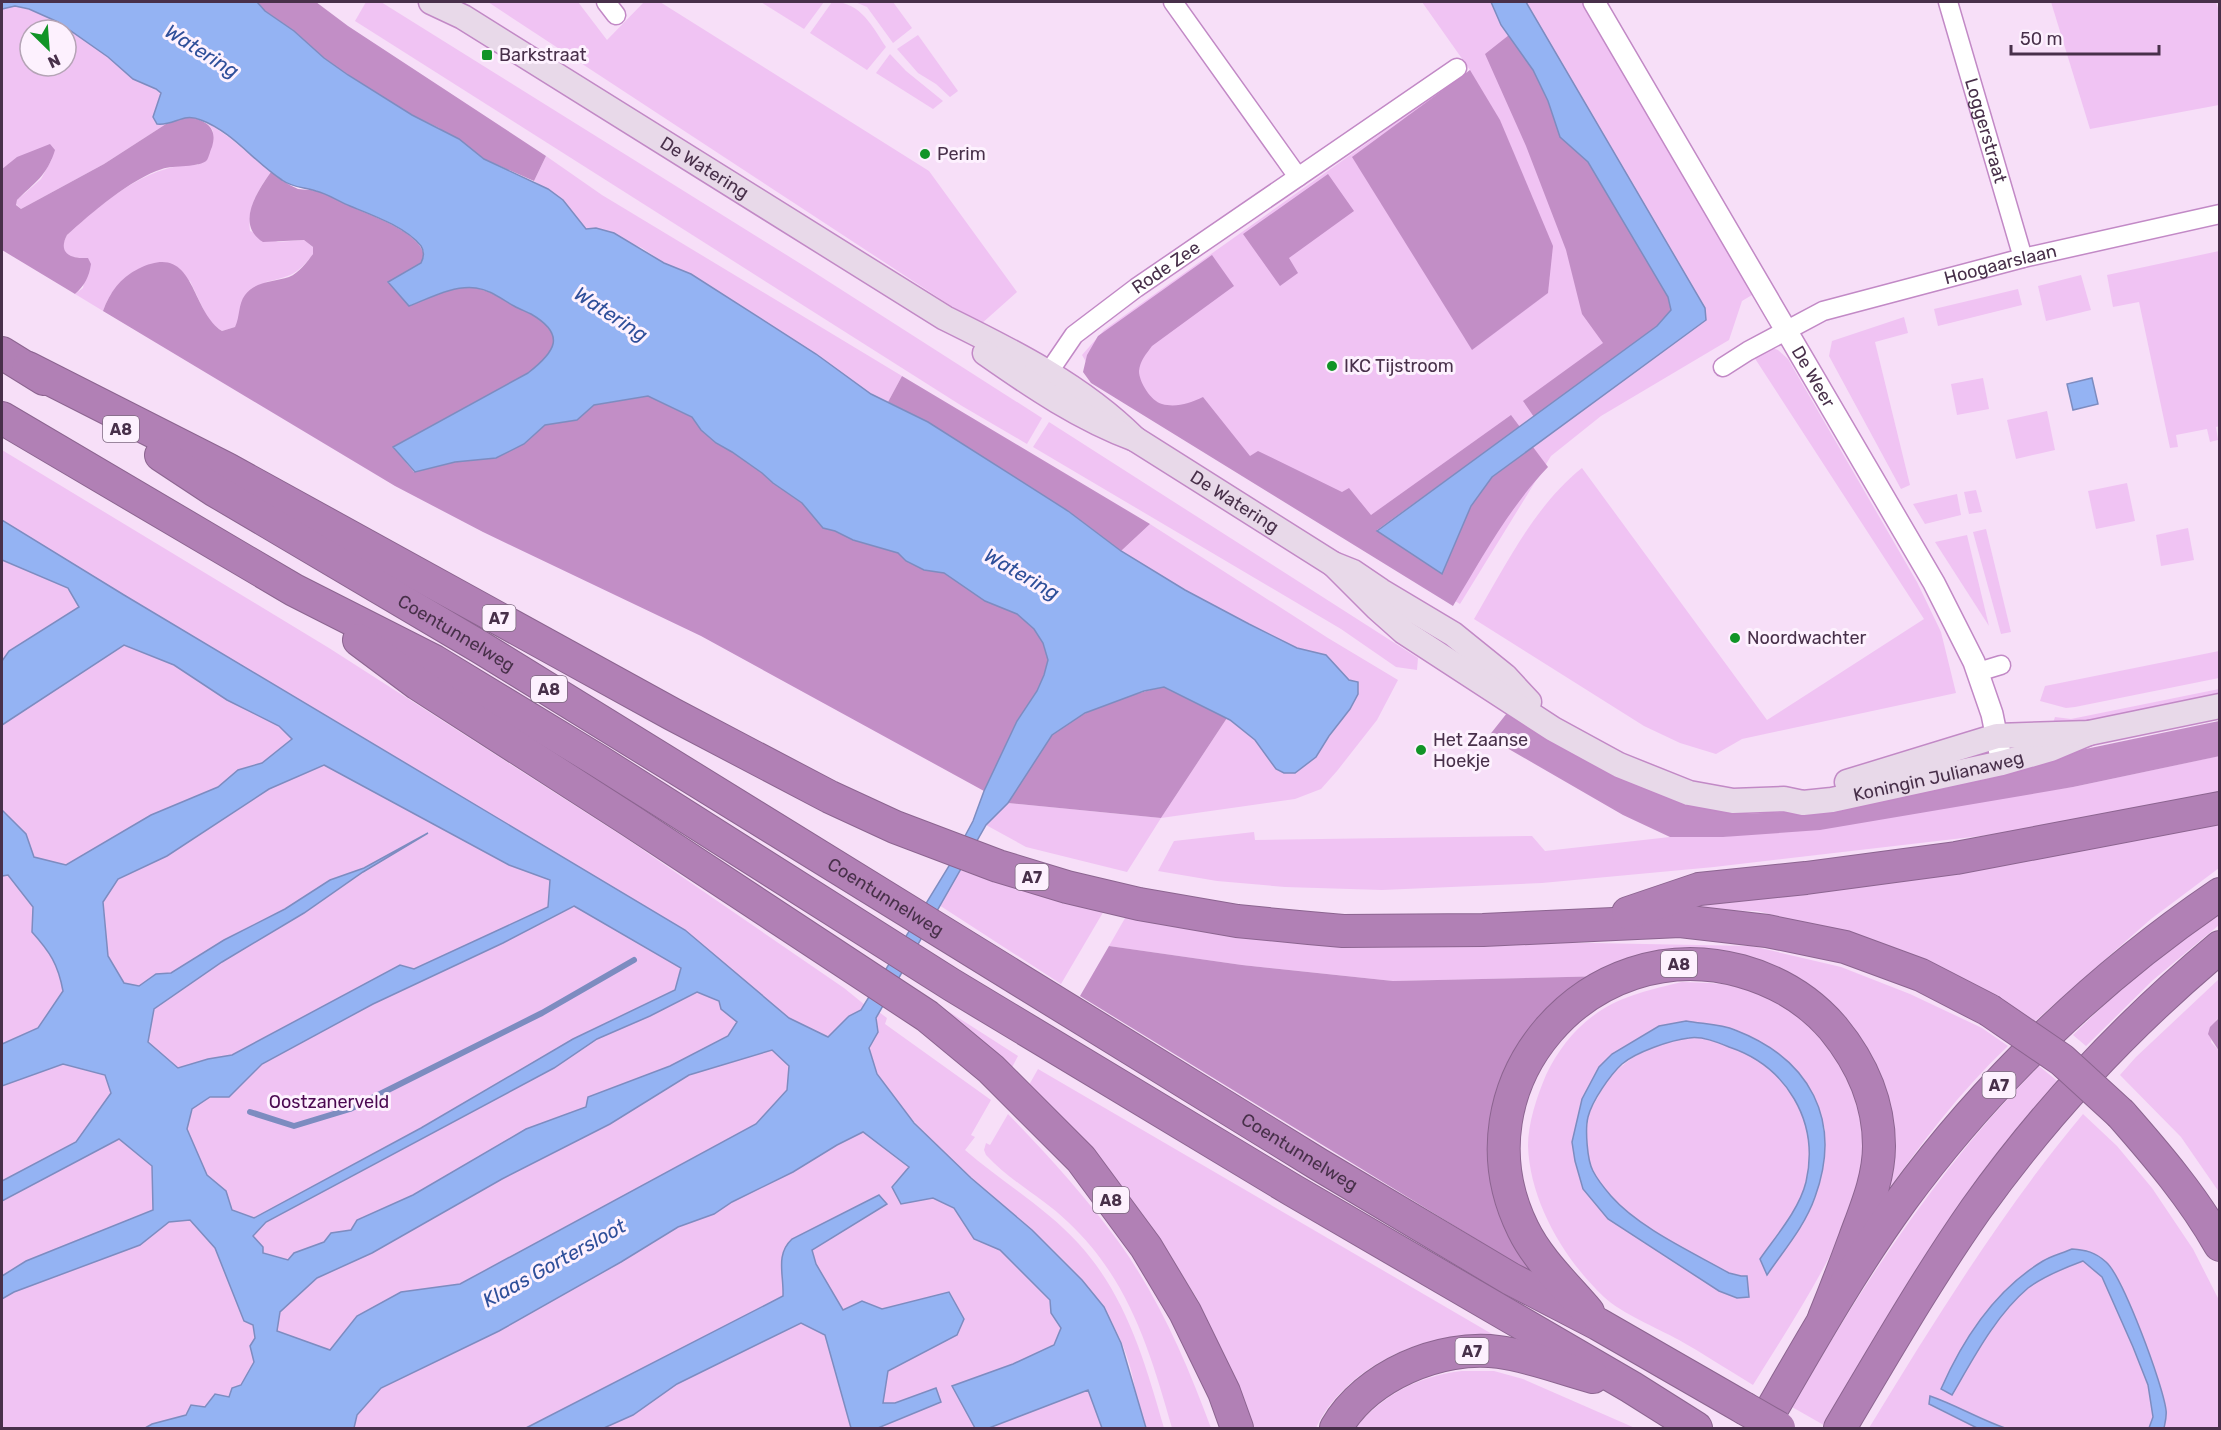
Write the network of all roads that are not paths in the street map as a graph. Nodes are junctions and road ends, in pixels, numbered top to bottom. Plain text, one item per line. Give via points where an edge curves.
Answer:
1 (431, 2) edge
2 (444, 2) edge
3 (1173, 2) edge
4 (1594, 2) edge
5 (1948, 2) edge
6 (463, 17) junction
7 (1456, 68) dead end
8 (1298, 177) junction
9 (2220, 214) edge
10 (2023, 258) junction
11 (1786, 331) junction
12 (2, 353) edge
13 (1723, 367) dead end
14 (28, 368) junction
15 (1042, 382) junction
16 (2, 418) edge
17 (1334, 564) junction
18 (294, 590) junction
19 (1453, 634) joint
20 (1440, 655) joint
21 (2001, 665) dead end
22 (1978, 672) junction
23 (2220, 706) edge
24 (1553, 729) junction
25 (2090, 733) junction
26 (1997, 736) junction
27 (2002, 763) junction
28 (1784, 799) junction
29 (2220, 808) edge
30 (2220, 894) edge
31 (1593, 924) junction
32 (2220, 947) edge
33 (2220, 1245) edge
34 (1824, 1318) junction
35 (1598, 1324) junction
36 (1631, 1387) junction
37 (1752, 1418) edge
38 (1237, 1428) edge
39 (1335, 1428) edge
40 (1696, 1428) edge
41 (1779, 1428) edge
42 (1840, 1428) edge

1 - 6 main road, De Watering
2 - 6 main road, De Watering
3 - 8 street
4 - 11 street, De Weer
5 - 10 street, Loggerstraat
6 - 15 main road, De Watering via 945,318 988,339
7 - 8 street, Rode Zee
8 - 15 street, Rode Zee via 1074,335
9 - 10 street, Hoogaarslaan
10 - 11 street, Hoogaarslaan via 1823,311
11 - 13 street, Hoogaarslaan
11 - 22 street, De Weer via 1934,583
12 - 14 highway, Coentunnelweg / A7
14 - 31 highway, A7 via 227,469 830,797 928,841 998,866 1139,904 1237,921 1343,931
14 - 35 highway, Coentunnelweg / A8 via 214,490 480,647 1338,1176 1511,1279
15 - 17 main road, De Watering via 1116,419 1135,439
16 - 18 highway, Coentunnelweg / A8
17 - 19 main road, De Watering
17 - 20 main road, De Watering via 1404,632
18 - 36 highway, Coentunnelweg / A8 via 434,661 597,759 952,985 1294,1191
18 - 38 highway, A8 via 418,684 927,1016 991,1069 1081,1159 1146,1247 1185,1312
19 - 24 main road, Koningin Julianaweg via 1505,676
20 - 24 main road, Koningin Julianaweg
21 - 22 street
22 - 26 street, De Weer
23 - 25 main road, Koningin Julianaweg
24 - 28 main road, Koningin Julianaweg via 1619,765 1689,793 1733,801
25 - 26 main road, Koningin Julianaweg
25 - 27 main road, Koningin Julianaweg via 2051,750
26 - 27 street, De Weer
26 - 28 main road, Koningin Julianaweg
27 - 28 main road, Koningin Julianaweg via 1832,800 1803,803
29 - 31 highway, A7 via 1956,858 1699,889
30 - 34 highway, A7 via 2142,950 2011,1071 1963,1123 1901,1201
31 - 33 highway, A7, bridge via 1680,921 1767,931 1845,947 1920,975 1989,1010 2062,1060 2121,1114 2162,1161
32 - 42 highway via 2121,1036 2033,1135 1970,1218
34 - 35 highway, A8 via 1876,1176 1878,1127 1868,1082 1828,1022 1801,998 1752,974 1695,964 1656,967 1620,978 1567,1012 1552,1026 1517,1078 1505,1118 1503,1155 1509,1192 1524,1231
34 - 37 highway, A7
35 - 37 highway, Coentunnelweg / A8
36 - 39 highway, A7 via 1500,1352 1446,1354 1425,1359 1383,1381
36 - 40 highway, Coentunnelweg / A8
37 - 41 highway, Coentunnelweg / A8, bridge

